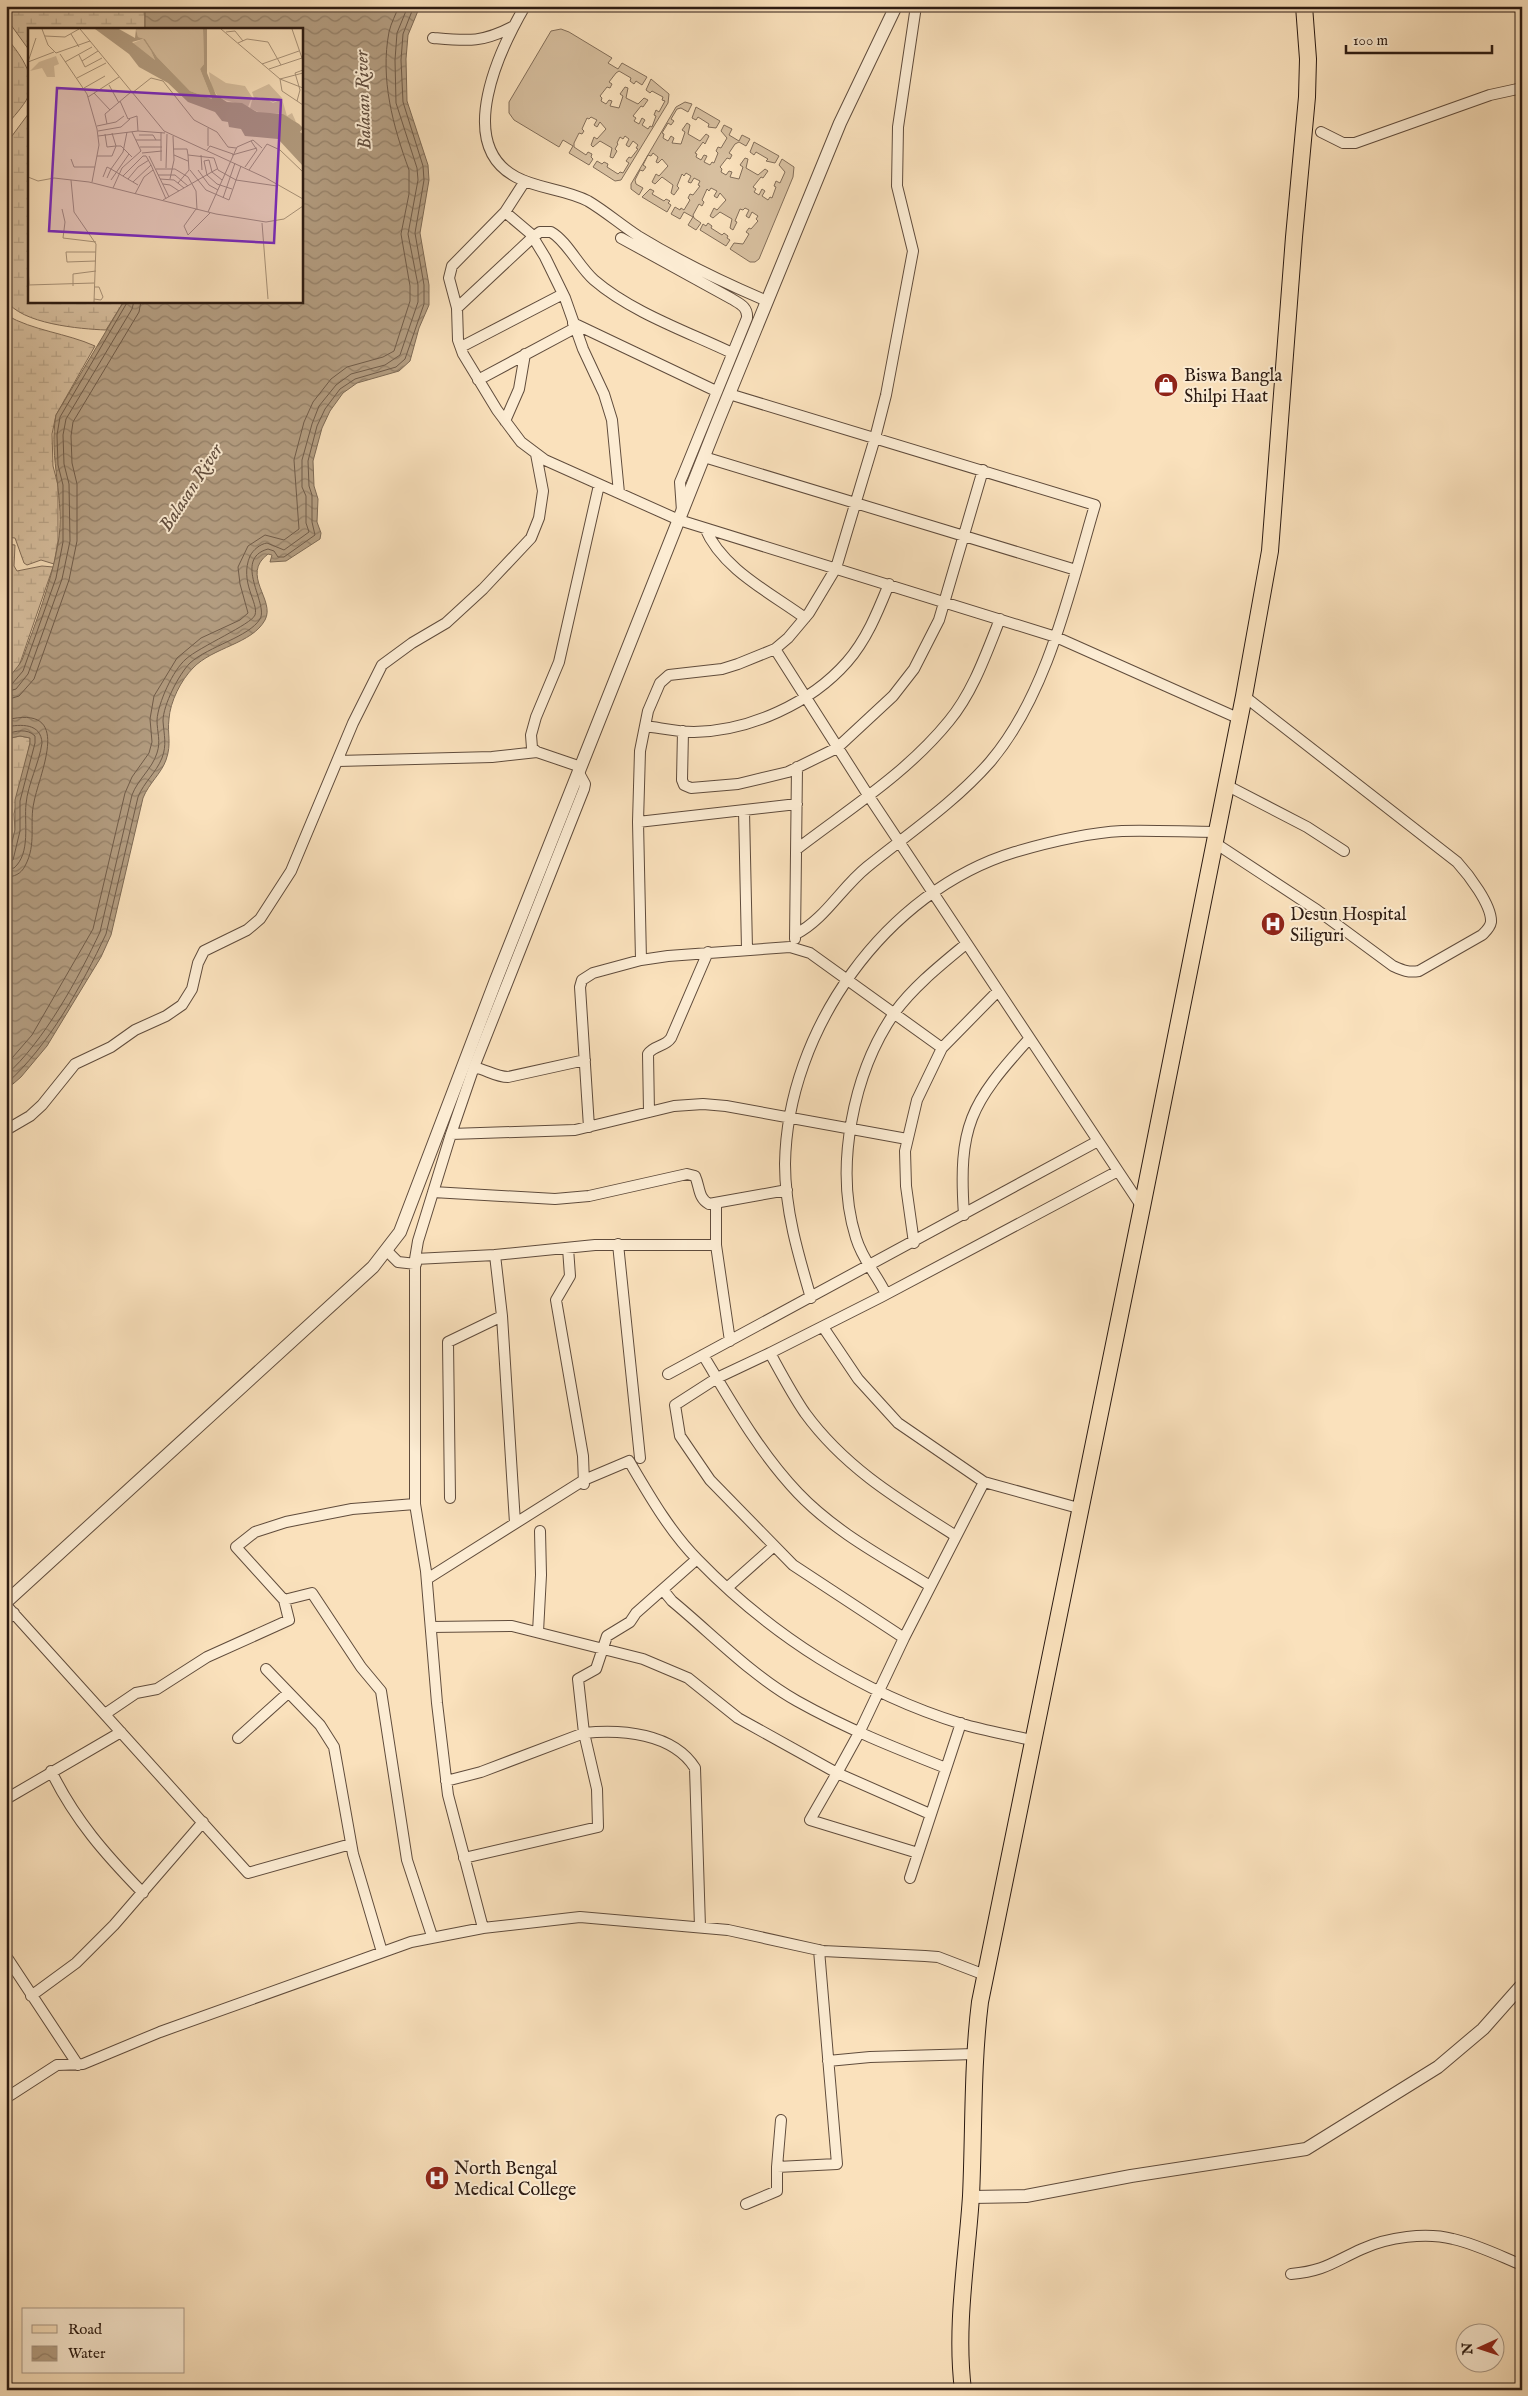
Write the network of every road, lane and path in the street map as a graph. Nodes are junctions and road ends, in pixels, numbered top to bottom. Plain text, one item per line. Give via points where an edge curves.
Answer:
1 (525, 6) edge
2 (896, 6) edge
3 (916, 6) edge
4 (1304, 6) edge
5 (514, 26) junction
6 (434, 38) dead end
7 (1522, 88) edge
8 (1321, 132) dead end
9 (525, 182) junction
10 (505, 212) junction
11 (533, 237) junction
12 (621, 238) dead end
13 (563, 294) junction
14 (767, 301) junction
15 (457, 308) junction
16 (574, 325) junction
17 (461, 347) junction
18 (732, 353) junction
19 (524, 354) junction
20 (478, 380) junction
21 (716, 391) junction
22 (729, 394) junction
23 (505, 421) junction
24 (874, 438) junction
25 (536, 454) junction
26 (704, 457) junction
27 (983, 470) junction
28 (599, 485) junction
29 (619, 494) junction
30 (855, 504) junction
31 (680, 516) junction
32 (705, 528) junction
33 (963, 537) junction
34 (836, 568) junction
35 (1076, 570) junction
36 (889, 584) junction
37 (945, 602) junction
38 (805, 618) junction
39 (1000, 619) junction
40 (1056, 637) junction
41 (775, 649) junction
42 (1244, 696) junction
43 (806, 697) junction
44 (1240, 719) junction
45 (645, 726) junction
46 (683, 732) junction
47 (837, 748) junction
48 (537, 752) junction
49 (338, 761) junction
50 (797, 767) junction
51 (580, 770) junction
52 (1226, 785) junction
53 (868, 795) junction
54 (797, 804) junction
55 (744, 811) junction
56 (638, 822) junction
57 (1216, 838) junction
58 (900, 843) junction
59 (797, 849) junction
60 (1344, 851) dead end
61 (932, 891) junction
62 (796, 934) junction
63 (966, 944) junction
64 (795, 947) junction
65 (747, 949) junction
66 (708, 952) junction
67 (641, 960) junction
68 (848, 980) junction
69 (998, 991) junction
70 (895, 1013) junction
71 (1029, 1039) junction
72 (942, 1048) junction
73 (585, 1060) junction
74 (474, 1067) junction
75 (649, 1112) junction
76 (791, 1118) junction
77 (589, 1127) junction
78 (849, 1129) junction
79 (6, 1130) edge
80 (451, 1134) junction
81 (907, 1139) junction
82 (1098, 1141) junction
83 (1118, 1171) junction
84 (786, 1190) junction
85 (433, 1192) junction
86 (716, 1204) junction
87 (1142, 1207) junction
88 (964, 1215) junction
89 (914, 1242) junction
90 (618, 1244) junction
91 (716, 1245) junction
92 (568, 1248) junction
93 (386, 1250) junction
94 (495, 1254) junction
95 (416, 1261) junction
96 (868, 1267) junction
97 (886, 1294) junction
98 (811, 1298) junction
99 (502, 1316) junction
100 (823, 1327) junction
101 (730, 1341) junction
102 (770, 1353) junction
103 (703, 1355) junction
104 (668, 1374) dead end
105 (717, 1378) junction
106 (640, 1458) dead end
107 (984, 1482) junction
108 (584, 1484) junction
109 (450, 1498) dead end
110 (415, 1504) junction
111 (1082, 1509) junction
112 (515, 1523) junction
113 (540, 1531) dead end
114 (956, 1536) junction
115 (774, 1546) junction
116 (697, 1560) junction
117 (426, 1579) junction
118 (930, 1586) junction
119 (728, 1587) junction
120 (663, 1590) junction
121 (7, 1599) edge
122 (284, 1600) junction
123 (14, 1613) junction
124 (6, 1620) edge
125 (430, 1627) junction
126 (538, 1632) junction
127 (904, 1638) junction
128 (602, 1649) junction
129 (266, 1669) dead end
130 (880, 1692) junction
131 (288, 1693) junction
132 (106, 1714) junction
133 (961, 1724) junction
134 (121, 1732) junction
135 (584, 1733) junction
136 (860, 1734) junction
137 (238, 1738) dead end
138 (1035, 1741) junction
139 (946, 1768) junction
140 (51, 1771) junction
141 (837, 1773) junction
142 (446, 1781) junction
143 (6, 1799) edge
144 (930, 1814) junction
145 (203, 1822) junction
146 (351, 1844) junction
147 (918, 1853) junction
148 (464, 1858) junction
149 (910, 1878) dead end
150 (143, 1892) junction
151 (483, 1928) junction
152 (700, 1928) junction
153 (432, 1936) junction
154 (819, 1950) junction
155 (382, 1952) junction
156 (6, 1956) edge
157 (986, 1975) junction
158 (1522, 1985) edge
159 (31, 1996) junction
160 (975, 2054) junction
161 (828, 2062) junction
162 (78, 2065) junction
163 (6, 2098) edge
164 (781, 2120) dead end
165 (777, 2168) junction
166 (971, 2197) junction
167 (746, 2204) dead end
168 (1522, 2265) edge
169 (1291, 2274) dead end
170 (964, 2390) edge

1 - 5 street
2 - 14 street via 840,123
3 - 24 street via 898,126 897,186 912,251 886,395
4 - 42 main road via 1307,97 1276,491 1270,551
5 - 6 street via 493,37 476,40
5 - 9 street via 495,72 484,127 496,158 506,171
7 - 8 street via 1490,95 1355,143 1343,143
9 - 10 street
9 - 14 street via 583,199 638,236 702,272
10 - 11 street
10 - 15 street via 449,270
11 - 13 street
11 - 15 street
11 - 18 street via 540,232 551,232 586,273 606,289 653,316
12 - 18 street via 744,306 747,318
13 - 16 street
13 - 17 street
14 - 22 street
15 - 17 street
16 - 19 street
16 - 21 street
16 - 29 street via 609,408
17 - 20 street
18 - 21 street
19 - 20 street
19 - 23 street via 519,389
20 - 23 street
21 - 31 street via 680,482
22 - 24 street
22 - 26 street
23 - 25 street via 521,442
24 - 27 street
24 - 30 street
25 - 28 street
25 - 49 street via 543,491 539,518 531,538 446,623 382,665
26 - 30 street
26 - 31 street
27 - 33 street
27 - 35 street via 1095,505
28 - 29 street
28 - 48 street via 559,662 531,735 531,744
29 - 31 street
30 - 33 street
30 - 34 street
31 - 32 street
31 - 51 street
32 - 34 street
32 - 38 street via 724,557
33 - 35 street
33 - 37 street
34 - 36 street
34 - 38 street
35 - 40 street
36 - 37 street
36 - 43 street via 877,614 854,653
37 - 39 street
37 - 47 street via 933,633 903,684
38 - 41 street
39 - 40 street
39 - 53 street via 975,678 949,722 918,754
40 - 44 street
40 - 58 street via 1016,723 990,761 946,806
41 - 43 street
41 - 45 street via 722,669 669,675 660,683
42 - 44 main road
42 - 57 street via 1457,862 1474,883 1491,922 1482,935 1419,971 1401,970
43 - 46 street via 734,727
43 - 47 street
44 - 52 main road
45 - 46 street
45 - 56 street via 640,751
46 - 50 street via 684,786 738,784
47 - 50 street
47 - 53 street
48 - 49 street via 492,757
48 - 51 street
49 - 79 street via 291,871 260,919 247,930 204,951 192,989 182,1004 111,1047 75,1064 42,1105
50 - 54 street
51 - 74 street via 584,789
51 - 93 street via 400,1232
52 - 57 main road
52 - 60 street via 1307,827
53 - 58 street
53 - 59 street
54 - 55 street
54 - 59 street
55 - 56 street
55 - 65 street
56 - 67 street
57 - 61 street via 1120,831 1057,842 1014,852
57 - 87 main road
58 - 61 street
58 - 62 street via 859,873 814,922
59 - 62 street
61 - 63 street
61 - 68 street via 901,917
62 - 64 street
63 - 69 street
63 - 70 street
64 - 65 street
64 - 68 street via 810,953
65 - 66 street
66 - 67 street
66 - 75 street via 671,1038 664,1046 648,1054
67 - 73 street via 594,973 582,980
68 - 70 street
68 - 76 street via 808,1050 794,1094
69 - 71 street
69 - 72 street
70 - 72 street
70 - 78 street via 865,1073
71 - 82 street
71 - 88 street via 987,1087 966,1133 962,1161
72 - 81 street via 917,1100
73 - 74 street via 508,1077 497,1077
73 - 77 street
74 - 80 street
75 - 76 street via 703,1104
75 - 77 street
76 - 78 street
76 - 84 street
77 - 80 street
78 - 81 street
78 - 96 street via 848,1199 856,1239
80 - 85 street
81 - 89 street via 906,1186
82 - 83 street
82 - 88 street
83 - 87 street
83 - 97 street
84 - 86 street
84 - 98 street via 792,1228
85 - 86 street via 555,1199 589,1196 687,1174 695,1176 703,1201
85 - 95 street
86 - 91 street
87 - 111 main road
88 - 89 street
89 - 96 street
90 - 91 street
90 - 92 street
90 - 106 street
91 - 101 street
92 - 94 street
92 - 108 street via 570,1276 556,1300 583,1456
93 - 95 street via 398,1262
93 - 121 street via 373,1267
94 - 95 street
94 - 99 street
95 - 110 street
96 - 97 street
96 - 98 street
97 - 100 street
98 - 101 street
99 - 109 street via 448,1342
99 - 112 street
100 - 102 street
100 - 107 street via 858,1379 898,1423
101 - 103 street
102 - 105 street
102 - 114 street via 805,1413 840,1453 884,1491
103 - 104 street
103 - 105 street
105 - 115 street via 676,1404 680,1436 710,1480
105 - 118 street via 752,1437 798,1493 846,1534
107 - 111 street
107 - 114 street
108 - 112 street
108 - 116 street via 629,1461 656,1506
110 - 117 street
110 - 122 street via 352,1509 286,1522 255,1532 236,1547
111 - 138 main road
112 - 117 street
113 - 126 street
114 - 118 street
115 - 119 street
115 - 127 street via 793,1565
116 - 119 street
116 - 120 street
117 - 125 street
118 - 127 street
119 - 130 street via 779,1633 807,1653
120 - 128 street via 630,1622 606,1636
120 - 136 street via 763,1678 796,1700
121 - 123 street
122 - 132 street via 289,1620 207,1657 156,1689 136,1693
122 - 153 street via 312,1592 380,1691 407,1860
123 - 124 street
123 - 132 street
125 - 126 street via 512,1626
125 - 142 street
126 - 128 street
127 - 130 street
128 - 135 street via 596,1669 578,1678
128 - 141 street via 643,1660 688,1678 738,1718
129 - 131 street
130 - 133 street
130 - 136 street
131 - 137 street
131 - 146 street via 320,1725 334,1747
132 - 134 street
133 - 138 street
133 - 139 street
134 - 140 street
134 - 145 street
135 - 142 street via 481,1772
135 - 148 street via 596,1789 598,1828
135 - 152 street via 632,1733 657,1740 675,1746 696,1768
136 - 139 street
136 - 141 street
138 - 157 main road
139 - 144 street
140 - 143 street
140 - 150 street via 66,1801 97,1845
141 - 144 street
141 - 147 street via 810,1820
142 - 148 street
144 - 147 street
145 - 146 street via 248,1873
145 - 150 street
146 - 155 street
147 - 149 street
148 - 151 street
150 - 159 street via 76,1963
151 - 152 street via 580,1917
151 - 153 street
152 - 154 street via 728,1930
153 - 155 street
154 - 157 street via 938,1957
154 - 161 street
155 - 162 street
156 - 159 street
157 - 160 main road
158 - 166 street via 1483,2029 1438,2067 1306,2149 1026,2196
159 - 162 street
160 - 161 street via 870,2057
160 - 166 main road
161 - 165 street via 837,2164
162 - 163 street via 53,2066
164 - 165 street
165 - 167 street via 776,2191
166 - 170 main road via 962,2341
168 - 169 street via 1453,2239 1420,2237 1363,2248 1315,2272

